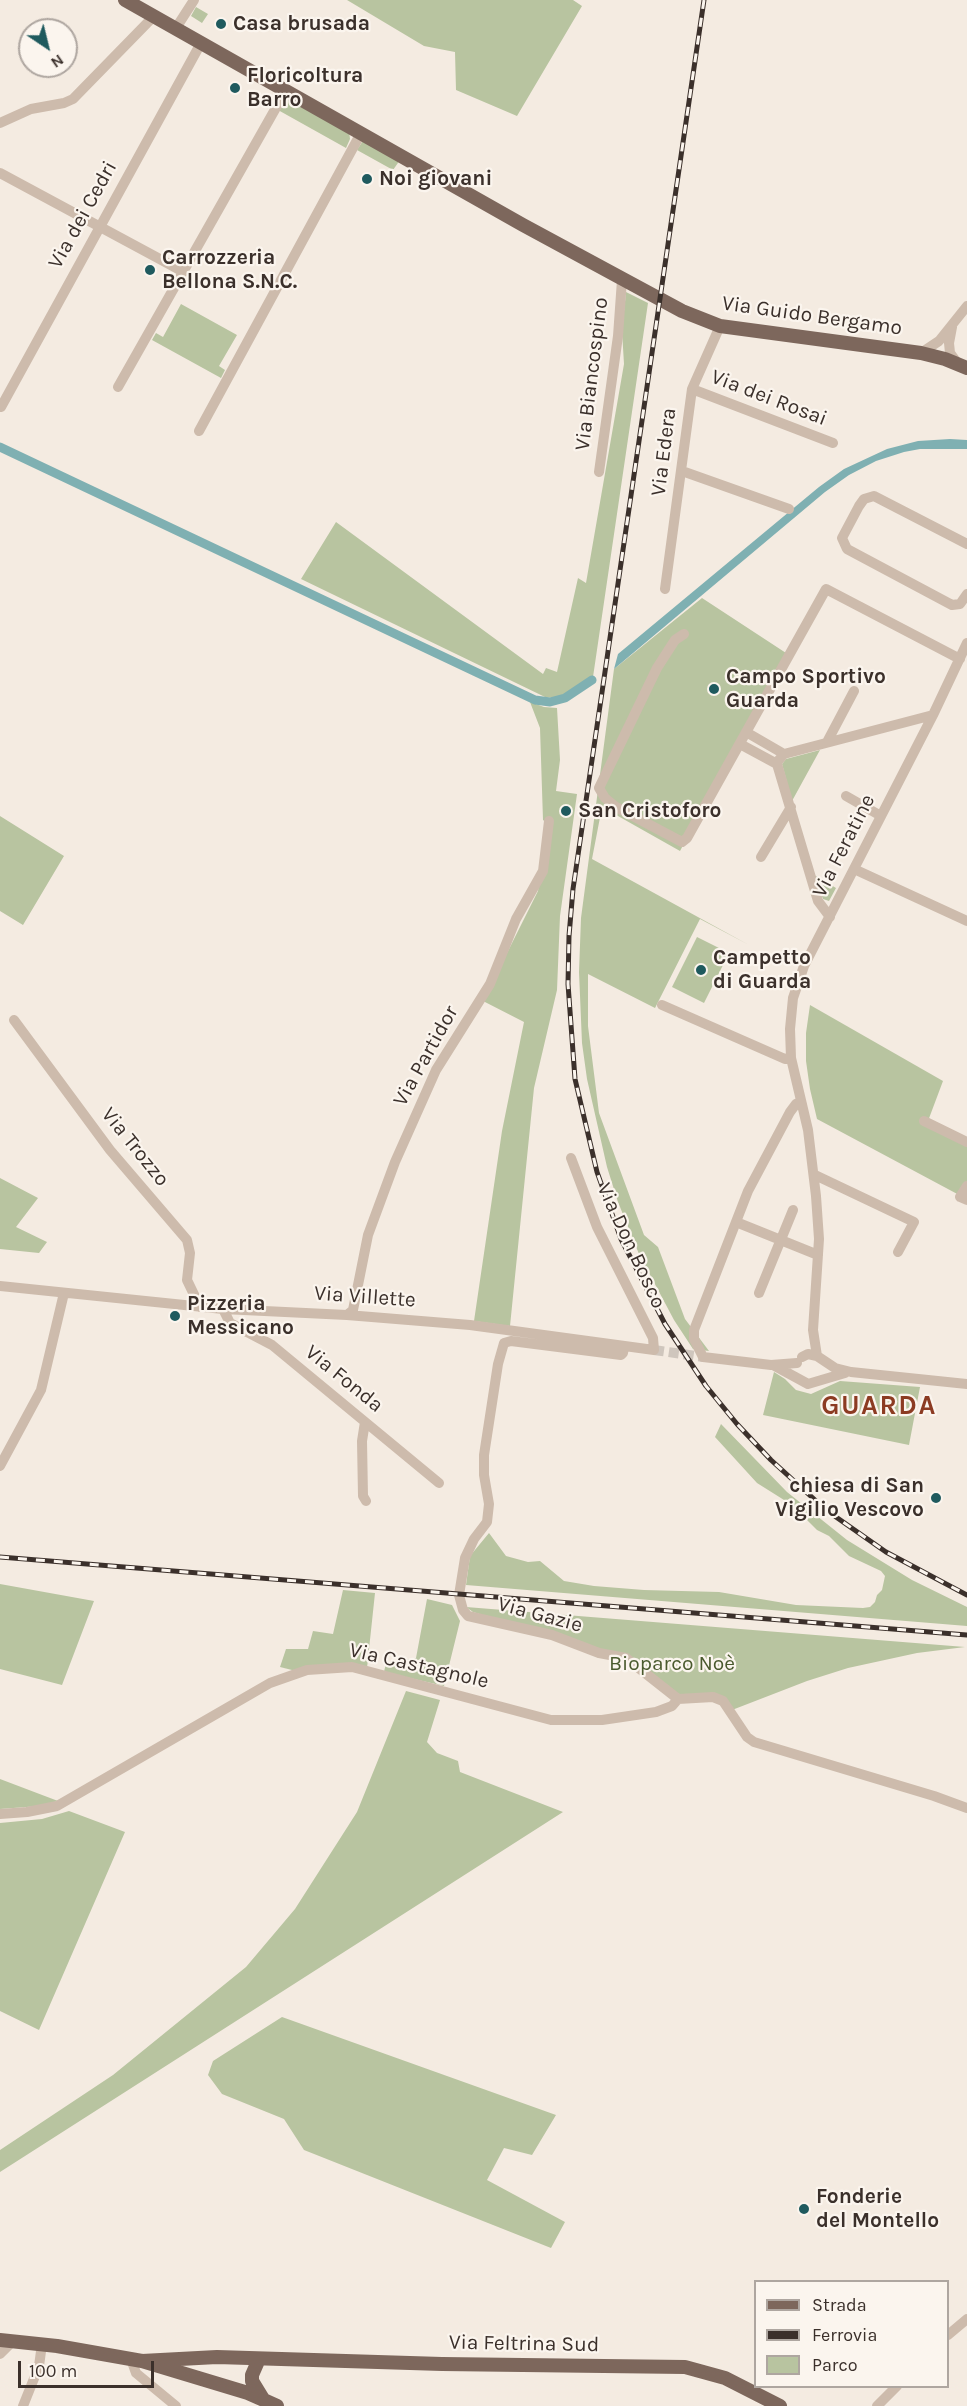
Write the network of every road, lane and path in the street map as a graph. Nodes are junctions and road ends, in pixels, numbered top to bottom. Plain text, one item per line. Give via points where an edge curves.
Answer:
1 (125, 0) edge
2 (194, 0) edge
3 (154, 16) junction
4 (176, 28) junction
5 (201, 43) junction
6 (286, 90) junction
7 (0, 123) edge
8 (361, 133) junction
9 (0, 173) edge
10 (99, 226) junction
11 (182, 272) junction
12 (622, 280) junction
13 (967, 306) edge
14 (720, 326) junction
15 (952, 326) junction
16 (921, 353) junction
17 (962, 366) edge
18 (118, 387) dead end
19 (692, 389) junction
20 (1, 407) edge
21 (199, 431) dead end
22 (833, 443) dead end
23 (682, 471) junction
24 (599, 472) dead end
25 (789, 509) dead end
26 (967, 544) edge
27 (665, 589) dead end
28 (967, 594) edge
29 (684, 634) dead end
30 (967, 645) edge
31 (960, 659) junction
32 (854, 691) dead end
33 (933, 715) junction
34 (746, 732) junction
35 (827, 742) junction
36 (740, 744) junction
37 (784, 754) junction
38 (777, 764) junction
39 (846, 796) dead end
40 (790, 807) junction
41 (881, 816) junction
42 (549, 821) dead end
43 (761, 856) dead end
44 (854, 869) junction
45 (830, 917) junction
46 (967, 921) edge
47 (662, 1005) dead end
48 (14, 1020) dead end
49 (791, 1058) junction
50 (801, 1102) junction
51 (924, 1121) dead end
52 (967, 1142) edge
53 (571, 1158) dead end
54 (814, 1175) junction
55 (967, 1186) edge
56 (967, 1200) edge
57 (793, 1210) dead end
58 (741, 1224) dead end
59 (781, 1240) junction
60 (898, 1251) dead end
61 (818, 1255) junction
62 (0, 1286) edge
63 (64, 1293) junction
64 (759, 1293) dead end
65 (200, 1306) junction
66 (223, 1309) junction
67 (347, 1315) junction
68 (813, 1330) junction
69 (624, 1347) junction
70 (654, 1350) joint
71 (820, 1358) junction
72 (799, 1360) junction
73 (771, 1365) junction
74 (850, 1372) junction
75 (799, 1379) junction
76 (819, 1381) junction
77 (967, 1384) edge
78 (365, 1422) junction
79 (0, 1466) edge
80 (439, 1483) dead end
81 (366, 1501) dead end
82 (678, 1699) junction
83 (967, 1808) edge
84 (0, 1814) edge
85 (967, 2319) edge
86 (949, 2334) edge
87 (6, 2341) edge
88 (42, 2344) junction
89 (0, 2354) edge
90 (260, 2359) junction
91 (136, 2360) junction
92 (895, 2388) edge
93 (263, 2399) junction
94 (23, 2406) edge
95 (176, 2406) edge
96 (277, 2406) edge
97 (780, 2406) edge
98 (877, 2406) edge

1 - 3 main road, Via Guido Bergamo
2 - 4 street
3 - 4 main road, Via Guido Bergamo
3 - 7 street via 73,99
4 - 5 main road, Via Guido Bergamo
5 - 6 main road, Via Guido Bergamo
5 - 10 street, Via dei Cedri
6 - 8 main road, Via Guido Bergamo
6 - 11 street
8 - 12 main road, Via Guido Bergamo
8 - 21 street
9 - 10 street
10 - 11 street
10 - 20 street, Via dei Cedri
11 - 18 street
12 - 14 main road, Via Guido Bergamo via 672,307
12 - 24 street, Via Biancospino
13 - 15 street
14 - 16 main road, Via Guido Bergamo
14 - 19 street, Via Edera
15 - 16 street
15 - 17 street via 950,353
16 - 17 main road, Via Guido Bergamo
19 - 22 street, Via dei Rosai
19 - 23 street, Via Edera
23 - 25 street
23 - 27 street, Via Edera
26 - 28 street via 874,496 864,499 842,538 847,549 952,605 960,604
29 - 36 street via 675,640 657,668 605,774 601,793 616,807 682,842
30 - 31 street, Via Feratine
31 - 33 street, Via Feratine
31 - 34 street via 826,589
32 - 35 street
33 - 35 street
33 - 41 street, Via Feratine
34 - 36 street
34 - 37 street
35 - 37 street
36 - 38 street
37 - 38 street
38 - 40 street
39 - 41 street
40 - 43 street
40 - 45 street via 818,901
41 - 44 street, Via Feratine
42 - 67 street, Via Partidor via 543,871 516,919 489,984 436,1070 394,1162 368,1235 353,1310
44 - 45 street, Via Feratine
44 - 46 street
45 - 49 street, Via Feratine via 796,988 790,1029
47 - 49 street via 785,1059
48 - 65 street, Via Trozzo via 110,1150 187,1239 187,1280
49 - 50 street, Via Feratine
50 - 54 street, Via Feratine
50 - 73 street via 790,1112 735,1222 694,1330 703,1357
51 - 52 street
53 - 70 street, Via Don Bosco via 597,1227 653,1338
54 - 60 street via 914,1222
54 - 61 street, Via Feratine
55 - 56 street via 960,1197
57 - 59 street
58 - 59 street
59 - 61 street
59 - 64 street
61 - 68 street, Via Feratine
62 - 63 street, Via Villette
63 - 65 street, Via Villette
63 - 79 street via 41,1390
65 - 66 street, Via Villette
66 - 67 street, Via Villette
66 - 78 street, Via Fonda via 230,1323 272,1345
67 - 69 street, Via Villette via 470,1324
68 - 71 street, Via Feratine
68 - 72 street, Via Feratine
69 - 70 street, Via Villette
69 - 82 street, Via Gazie via 621,1355 504,1343 484,1455 487,1522 465,1558 460,1603 468,1616 552,1635 599,1653 626,1658
71 - 72 street via 808,1354
71 - 74 street
71 - 76 street via 825,1371
72 - 73 street
72 - 75 street
73 - 75 street
74 - 76 street
74 - 77 street
75 - 76 street via 808,1384
78 - 80 street, Via Fonda
78 - 81 street via 362,1441
82 - 83 street via 714,1697 723,1701 754,1742
82 - 84 street, Via Castagnole via 656,1712 602,1720 551,1720 352,1667 323,1668 270,1683 57,1806
85 - 86 street
87 - 88 main road
87 - 89 street
88 - 91 main road
88 - 94 street via 39,2366
90 - 91 main road, Via Feltrina Sud
90 - 93 main road via 252,2381
90 - 97 main road, Via Feltrina Sud via 685,2367 724,2378
91 - 93 main road
91 - 95 street via 136,2373
92 - 98 street
93 - 96 main road

